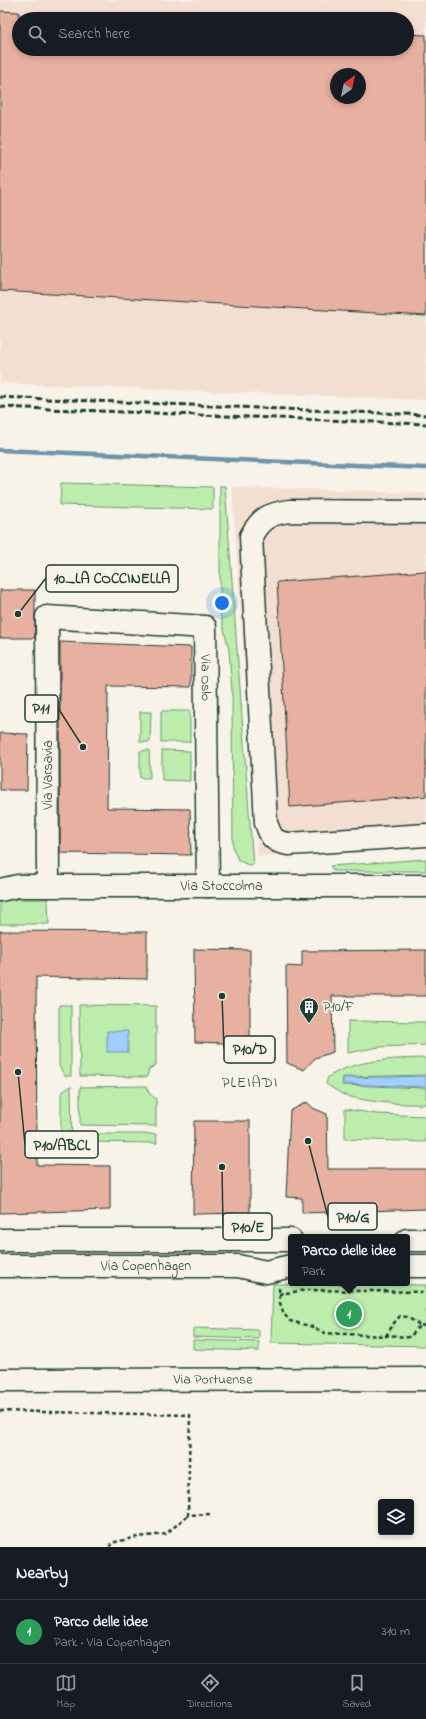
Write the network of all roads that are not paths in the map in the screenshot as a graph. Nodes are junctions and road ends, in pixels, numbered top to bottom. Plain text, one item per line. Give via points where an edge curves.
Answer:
1 (426, 512) edge
2 (47, 617) joint
3 (426, 836) edge
4 (6, 886) edge
5 (48, 886) junction
6 (208, 886) junction
7 (426, 886) edge
8 (0, 1240) edge
9 (275, 1240) edge
10 (410, 1240) edge
11 (426, 1240) edge
12 (0, 1266) edge
13 (410, 1266) edge
14 (426, 1266) edge
15 (253, 1268) junction
16 (281, 1274) edge
17 (5, 1378) edge
18 (426, 1379) edge

1 - 3 street via 289,510 265,518 251,536 266,823 271,836 280,843 289,844
2 - 5 street, Via Varsavia
2 - 6 street, Via Oslo via 205,627
4 - 5 street, Via Stoccolma
5 - 6 street, Via Stoccolma
6 - 7 street, Via Stoccolma
8 - 9 street, Via Copenhagen
9 - 15 street via 251,1250
9 - 16 street via 282,1252
10 - 11 street
12 - 15 street, Via Copenhagen
13 - 14 street
15 - 16 street, Via Copenhagen
17 - 18 street, Via Portuense

